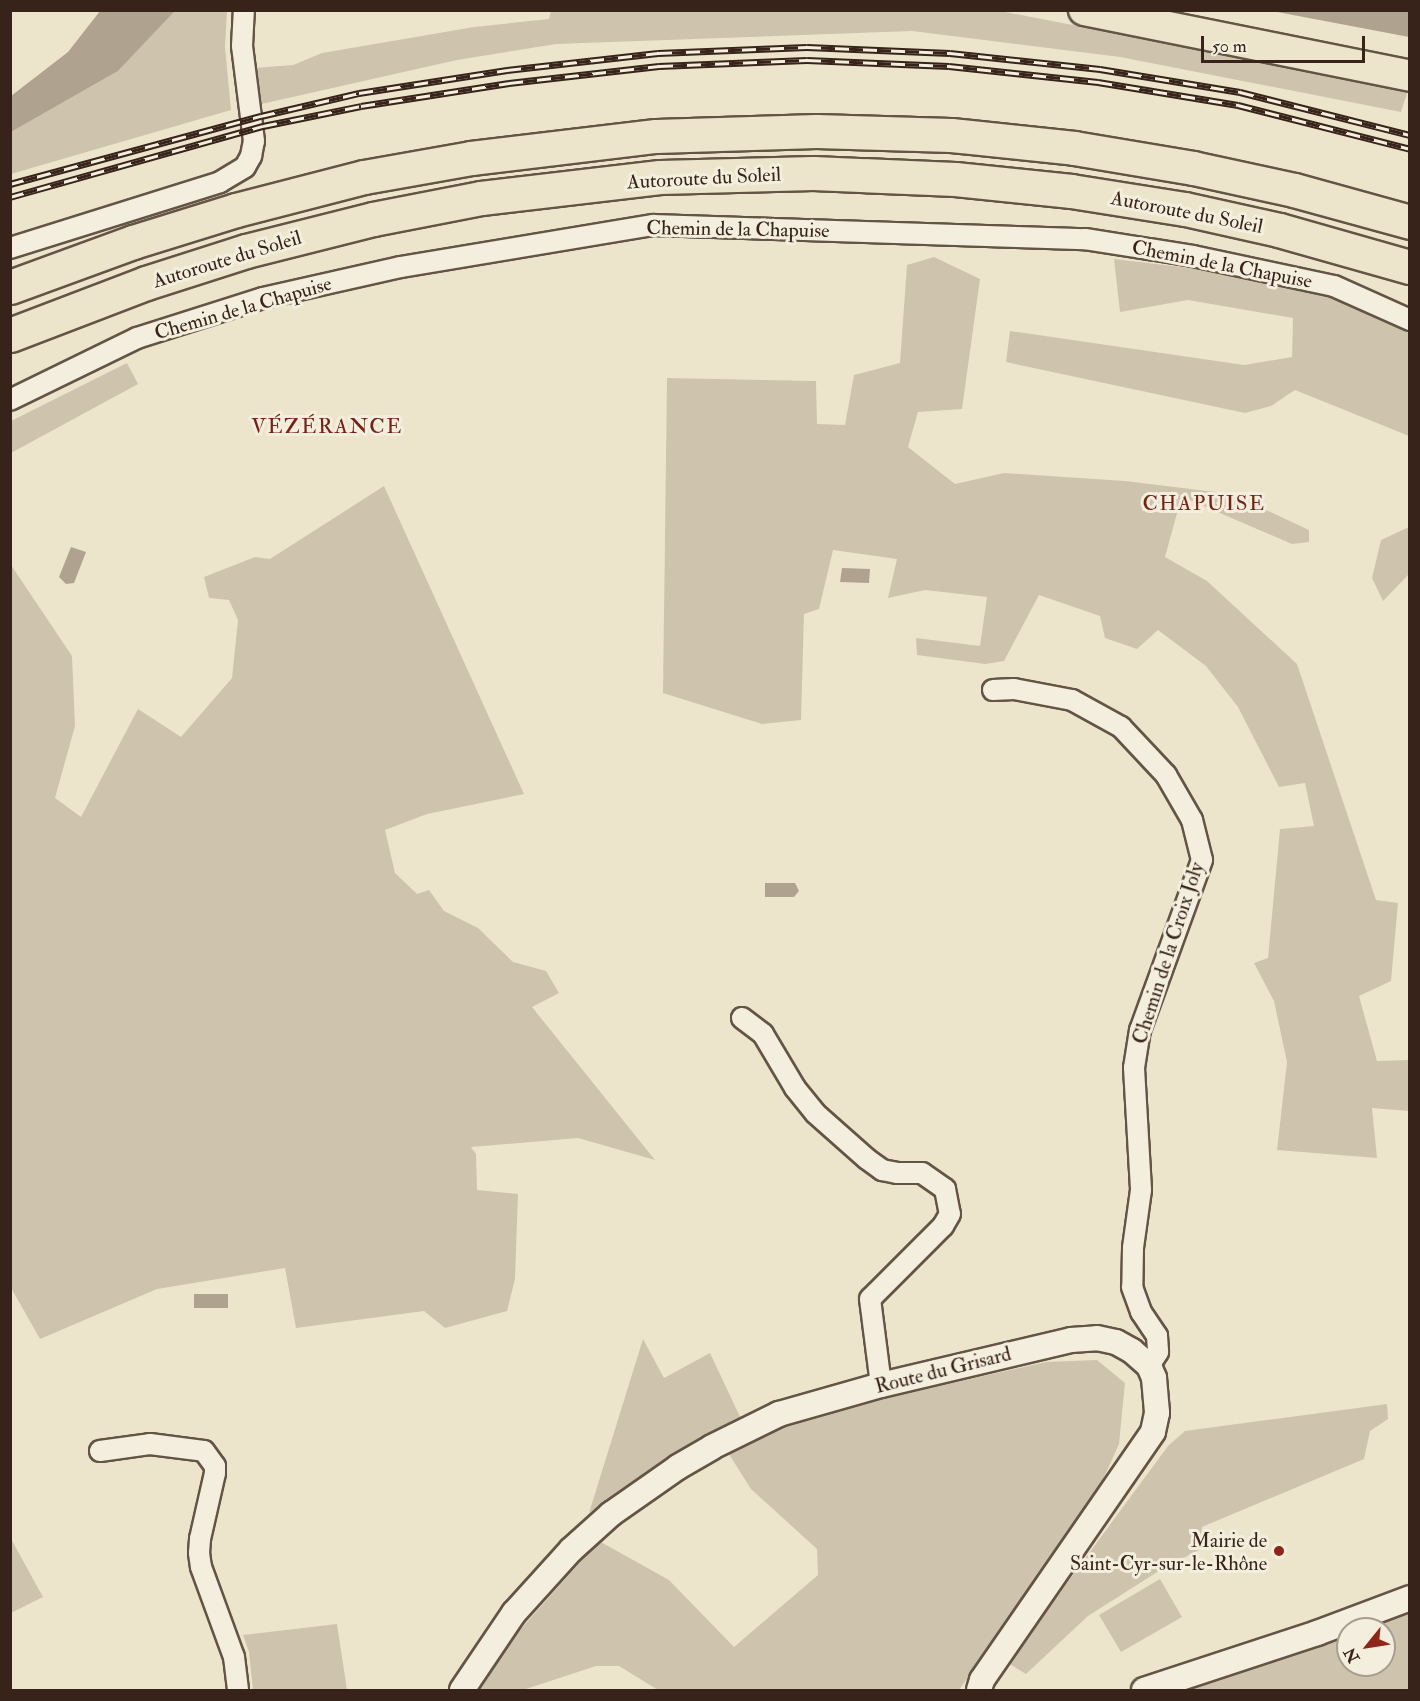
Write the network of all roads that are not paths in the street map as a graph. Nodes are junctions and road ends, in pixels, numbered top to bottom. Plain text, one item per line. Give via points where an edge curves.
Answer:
1 (244, 10) edge
2 (1084, 10) edge
3 (1410, 76) edge
4 (1410, 222) edge
5 (10, 248) edge
6 (1410, 267) edge
7 (10, 287) edge
8 (1410, 320) edge
9 (10, 335) edge
10 (10, 400) edge
11 (993, 690) dead end
12 (742, 1018) dead end
13 (1149, 1366) junction
14 (881, 1385) junction
15 (100, 1451) dead end
16 (1410, 1598) edge
17 (238, 1690) edge
18 (462, 1690) edge
19 (979, 1690) edge
20 (1143, 1690) edge

1 - 5 street via 242,46 254,141 245,167 220,182
2 - 3 main road
4 - 7 highway via 1294,190 1074,148 951,135 827,131 656,136 471,158 364,177 144,238
6 - 9 highway, Autoroute du Soleil via 1279,230 1185,209 1071,191 955,179 813,173 660,177 481,198 373,219 246,251 157,279
8 - 10 street, Chemin de la Chapuise via 1334,286 1085,238 653,225 401,267 263,298 137,338
11 - 13 street, Chemin de la Croix Joly via 1014,688 1072,700 1121,727 1166,775 1192,820 1202,860 1140,1030 1134,1068 1141,1190 1132,1287 1141,1312 1158,1336 1158,1352
12 - 14 street via 763,1034 815,1113 867,1159 882,1170 922,1173 945,1189 950,1214 943,1226 870,1299
13 - 14 street, Route du Grisard via 1116,1342 1097,1338 1071,1340
13 - 19 street via 1158,1395 1153,1432
14 - 18 street, Route du Grisard via 779,1414 742,1431 678,1467 611,1514 543,1578
15 - 17 street via 150,1444 204,1451 215,1466 199,1553 234,1657
16 - 20 street via 1317,1634

